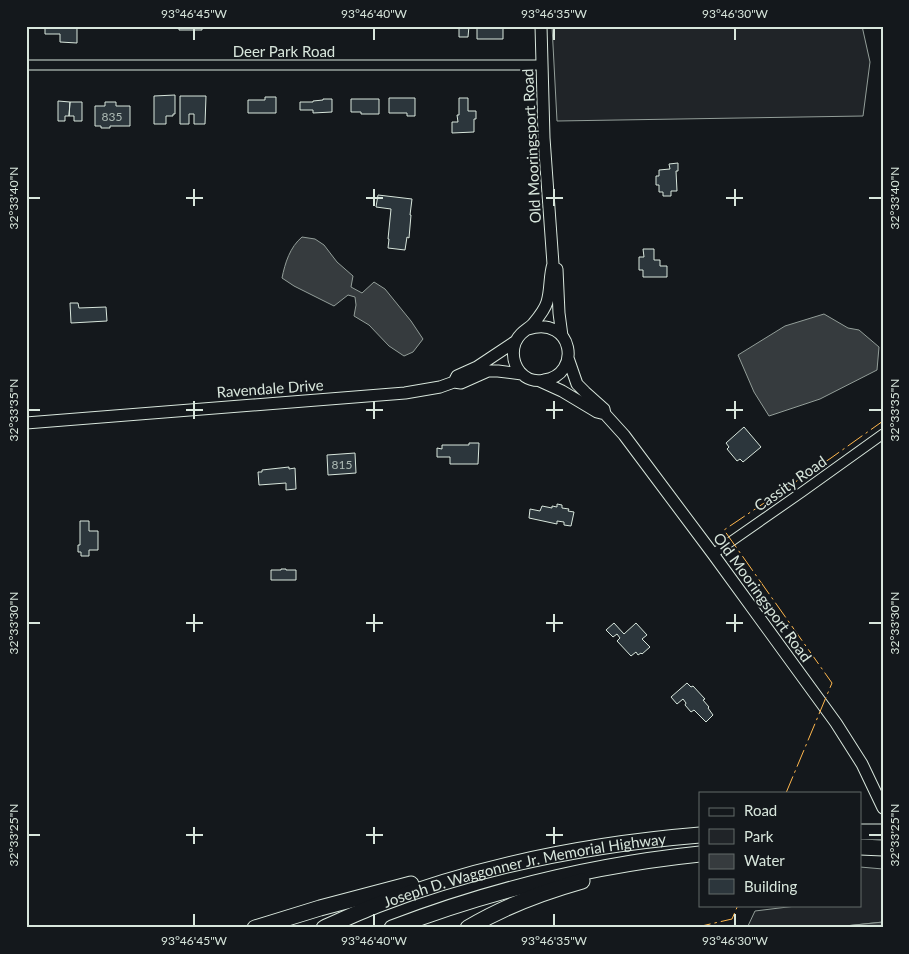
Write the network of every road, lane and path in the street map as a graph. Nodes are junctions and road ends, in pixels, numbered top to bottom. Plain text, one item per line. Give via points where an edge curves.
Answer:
1 (541, 26) edge
2 (26, 65) edge
3 (542, 66) junction
4 (553, 264) junction
5 (528, 329) junction
6 (562, 336) junction
7 (516, 341) junction
8 (568, 358) junction
9 (522, 374) junction
10 (540, 381) junction
11 (454, 382) junction
12 (604, 414) junction
13 (26, 423) edge
14 (883, 434) edge
15 (713, 554) junction
16 (883, 808) edge
17 (862, 832) edge
18 (883, 832) edge
19 (699, 835) edge
20 (862, 848) edge
21 (883, 848) edge
22 (697, 854) edge
23 (530, 860) junction
24 (255, 928) edge
25 (324, 928) edge
26 (392, 928) edge
27 (468, 928) edge

1 - 3 main road, Old Mooringsport Road
2 - 3 street, Deer Park Road
3 - 4 main road, Old Mooringsport Road
4 - 5 main road, Old Mooringsport Road via 544,309
4 - 6 main road, Old Mooringsport Road via 557,269
5 - 6 main road via 546,326
5 - 7 main road, Old Mooringsport Road
6 - 8 main road, Old Mooringsport Road
7 - 9 main road via 513,358
7 - 11 main road, Ravendale Drive via 457,376
8 - 10 main road via 555,377
8 - 12 main road, Old Mooringsport Road via 577,384 604,408
9 - 10 main road, Old Mooringsport Road
9 - 11 main road, Ravendale Drive via 488,371 461,383
10 - 12 main road, Old Mooringsport Road
11 - 13 main road, Ravendale Drive via 405,393
12 - 15 main road, Old Mooringsport Road via 624,435
14 - 15 street, Cassity Road
15 - 16 main road, Old Mooringsport Road via 836,723 862,764
17 - 18 highway
19 - 23 highway, Joseph D. Waggonner Jr. Memorial Highway via 600,847
20 - 21 highway
22 - 26 highway, Joseph D. Waggonner Jr. Memorial Highway via 600,868 525,885
22 - 27 highway via 570,884 534,896
23 - 24 highway via 404,885
23 - 25 highway, Joseph D. Waggonner Jr. Memorial Highway via 420,890

